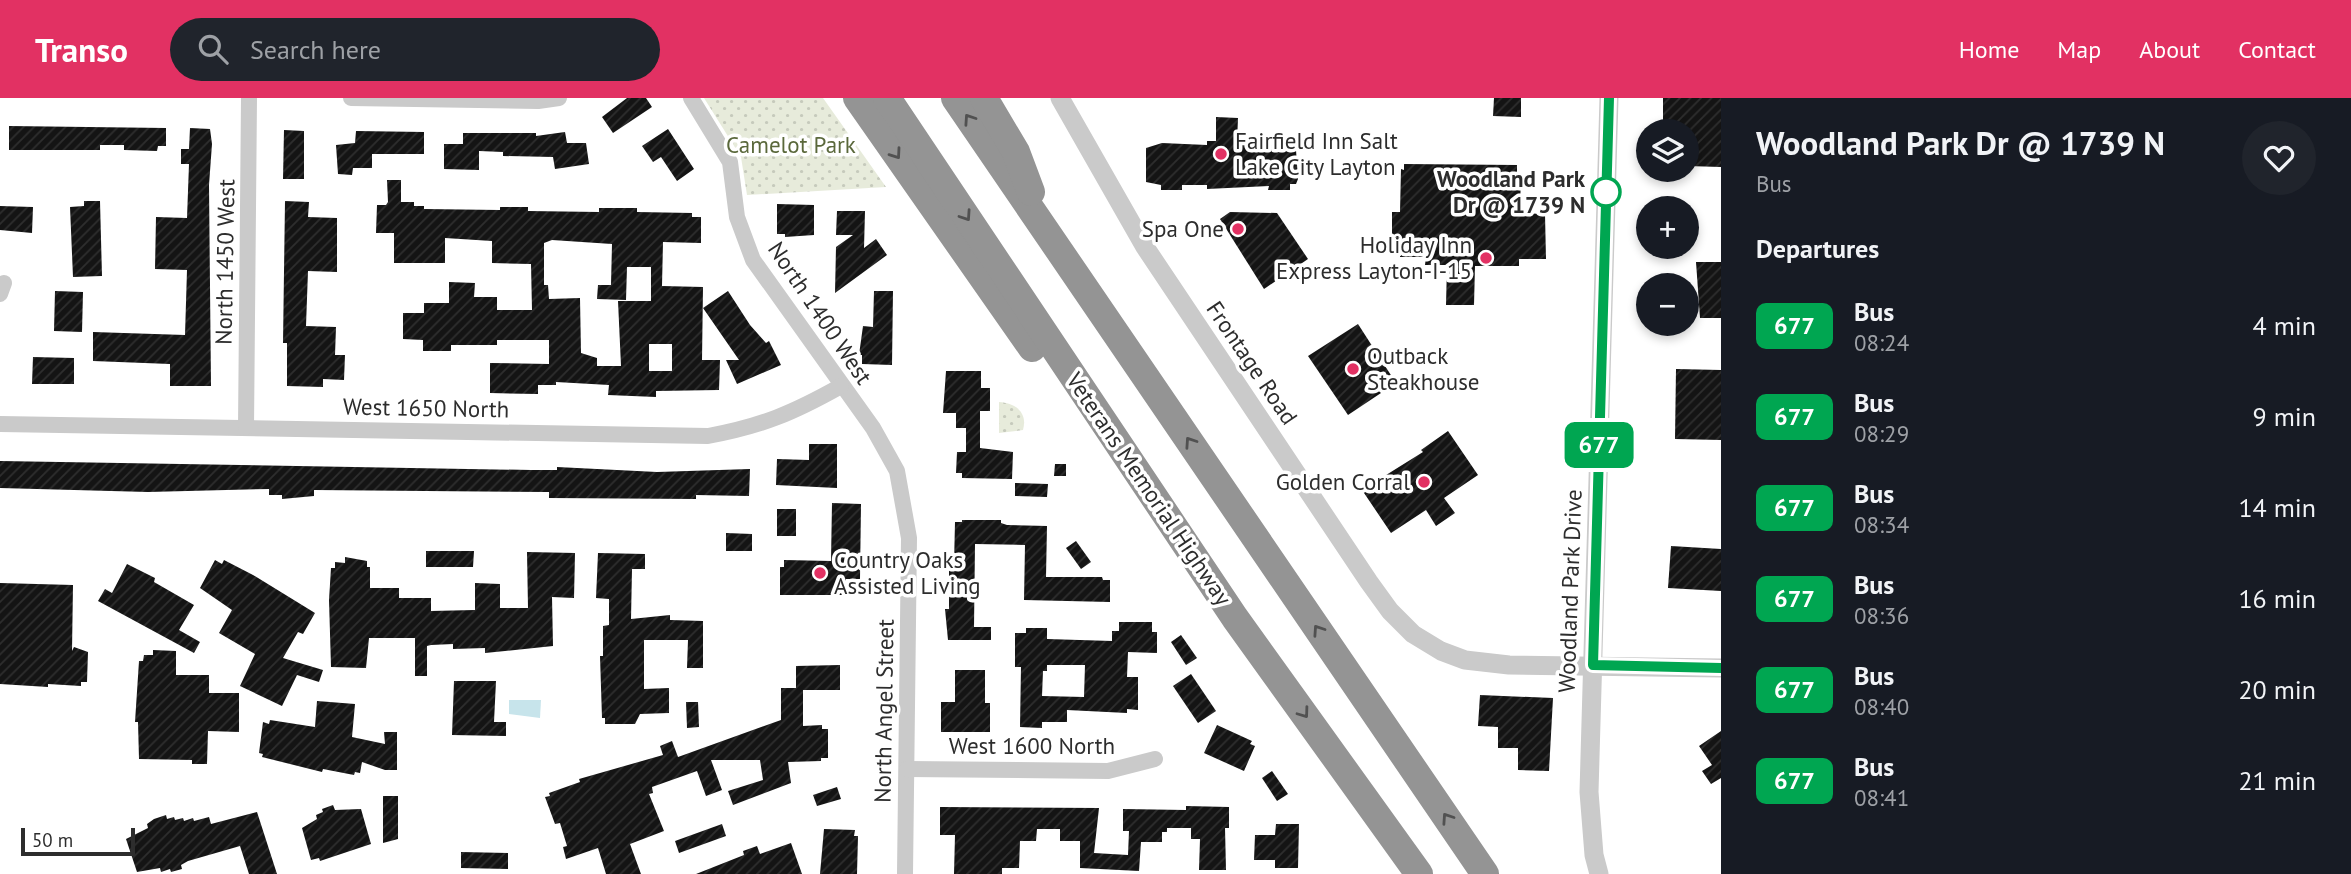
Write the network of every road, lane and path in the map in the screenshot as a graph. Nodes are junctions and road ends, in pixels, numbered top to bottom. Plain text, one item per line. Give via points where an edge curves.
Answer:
1 (249, 98) edge
2 (351, 98) edge
3 (426, 98) edge
4 (559, 98) edge
5 (691, 98) edge
6 (857, 98) edge
7 (887, 98) edge
8 (955, 98) edge
9 (984, 98) edge
10 (1060, 98) edge
11 (1609, 98) edge
12 (1049, 237) junction
13 (841, 386) junction
14 (0, 424) edge
15 (246, 427) junction
16 (905, 506) joint
17 (1235, 618) junction
18 (1593, 665) junction
19 (1721, 668) edge
20 (1155, 759) dead end
21 (907, 769) junction
22 (905, 874) edge
23 (1419, 874) edge
24 (1485, 874) edge
25 (1599, 874) edge

1 - 15 street, North 1450 West
2 - 3 street
3 - 4 street via 538,102
5 - 13 street, North 1400 West via 730,162 737,217 753,260
6 -> 17 highway via 1195,582
7 -> 17 highway, Veterans Memorial Highway
12 -> 8 highway
9 - 12 highway via 1016,152
10 - 18 street, Frontage Road via 1127,218 1401,623 1423,641 1459,658 1482,663
11 - 18 street, Woodland Park Drive
24 -> 12 highway
13 - 15 street, West 1650 North via 789,415 708,436
13 - 16 street, North 1400 West via 873,428 897,471
14 - 15 street, West 1650 North
16 - 21 street, North Angel Street via 909,538
17 -> 23 highway, Veterans Memorial Highway
18 - 19 street, Frontage Road
18 - 25 street, Woodland Park Drive via 1589,792
20 - 21 street, West 1600 North via 1108,771
21 - 22 street, North Angel Street

